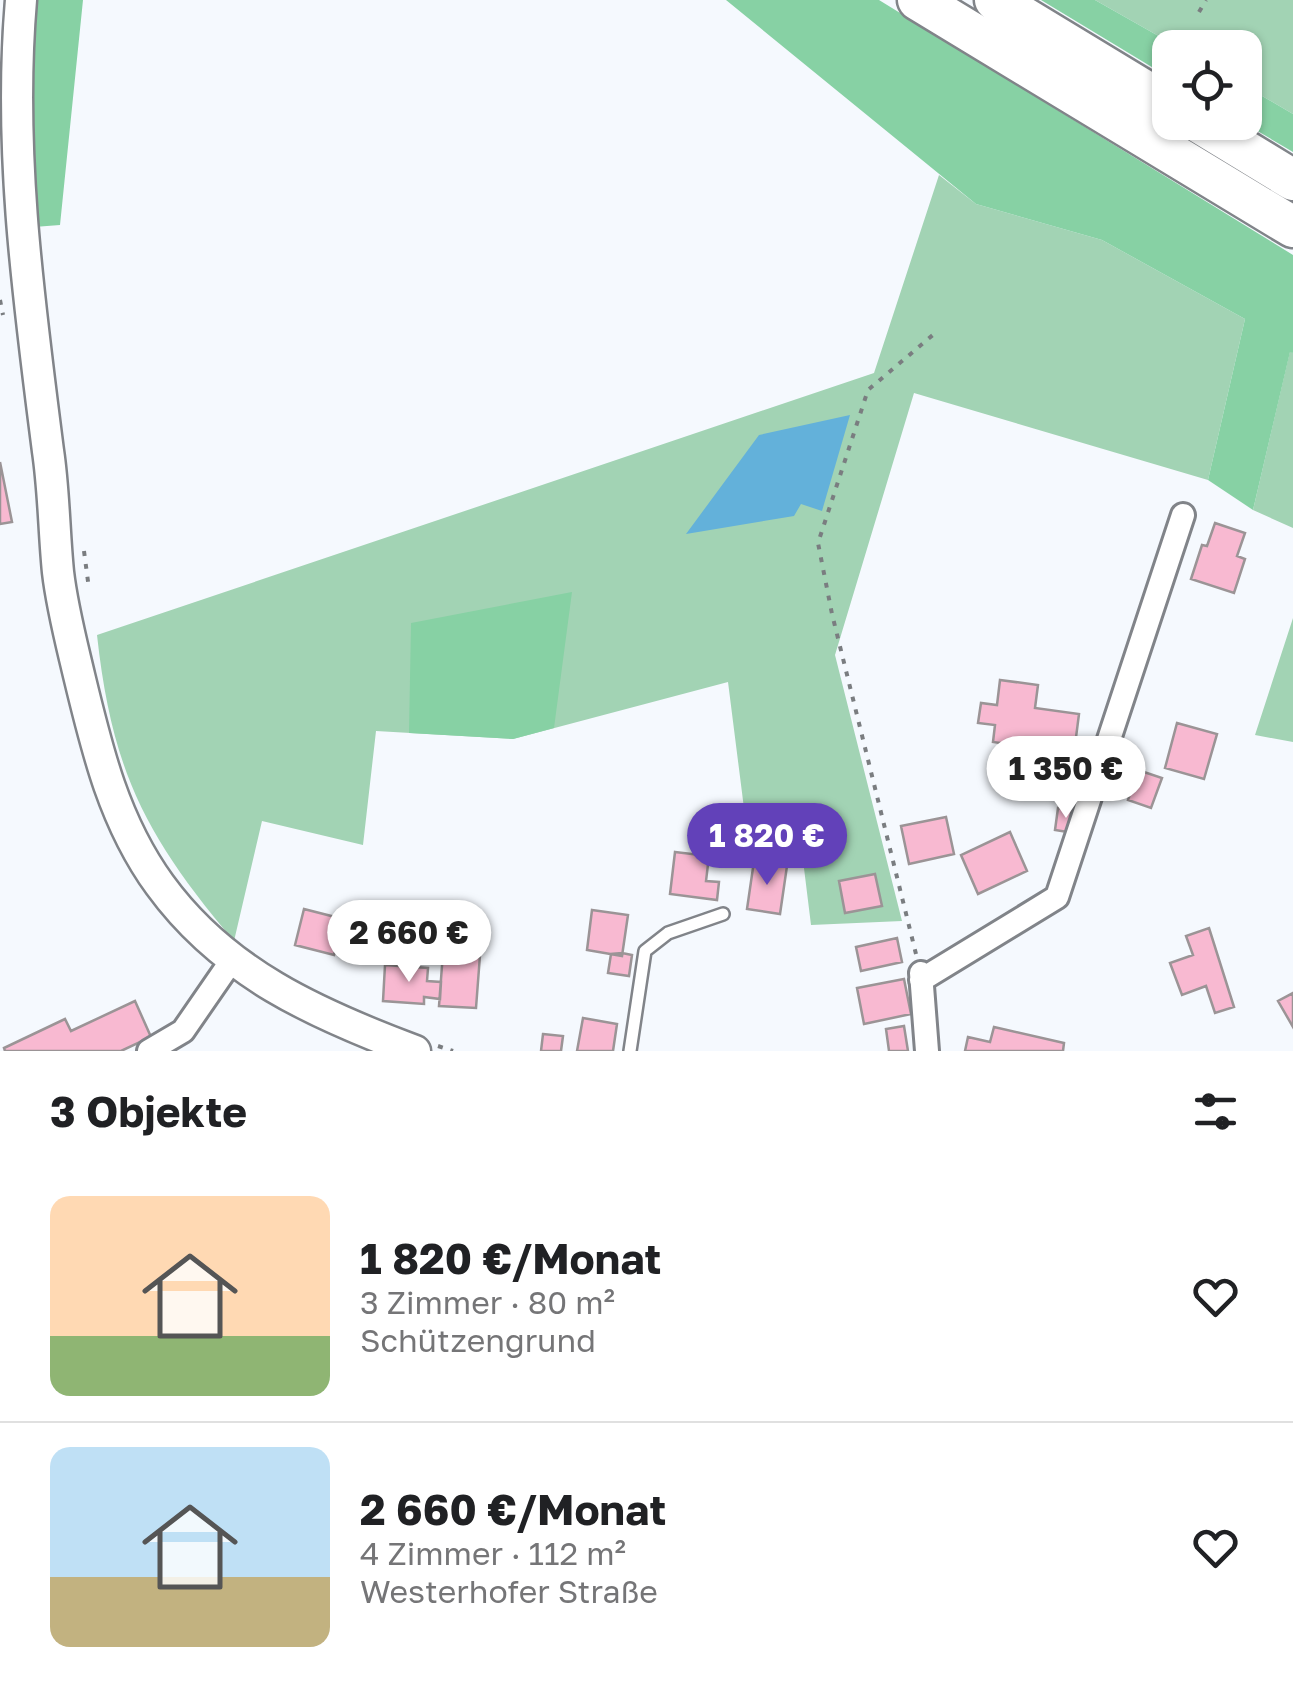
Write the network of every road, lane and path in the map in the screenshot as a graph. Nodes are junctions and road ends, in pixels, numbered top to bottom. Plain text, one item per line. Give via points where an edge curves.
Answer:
1 (21, 0) edge
2 (918, 0) edge
3 (995, 0) edge
4 (1206, 0) edge
5 (1198, 12) dead end
6 (1152, 95) edge
7 (1227, 140) edge
8 (1293, 180) edge
9 (1293, 227) edge
10 (934, 334) dead end
11 (1184, 516) dead end
12 (723, 914) dead end
13 (232, 960) junction
14 (921, 977) junction
15 (149, 1051) edge
16 (415, 1051) edge
17 (630, 1051) edge
18 (927, 1051) edge

1 - 13 main road via 21,216 61,593 110,791 140,854 188,919
2 - 9 highway
3 - 6 highway
4 - 5 path
7 - 8 highway
10 - 14 path via 868,390 818,544
11 - 14 street via 1057,897
12 - 17 lane via 668,933 645,951
13 - 15 street via 183,1032
13 - 16 main road via 307,1008
14 - 18 street

